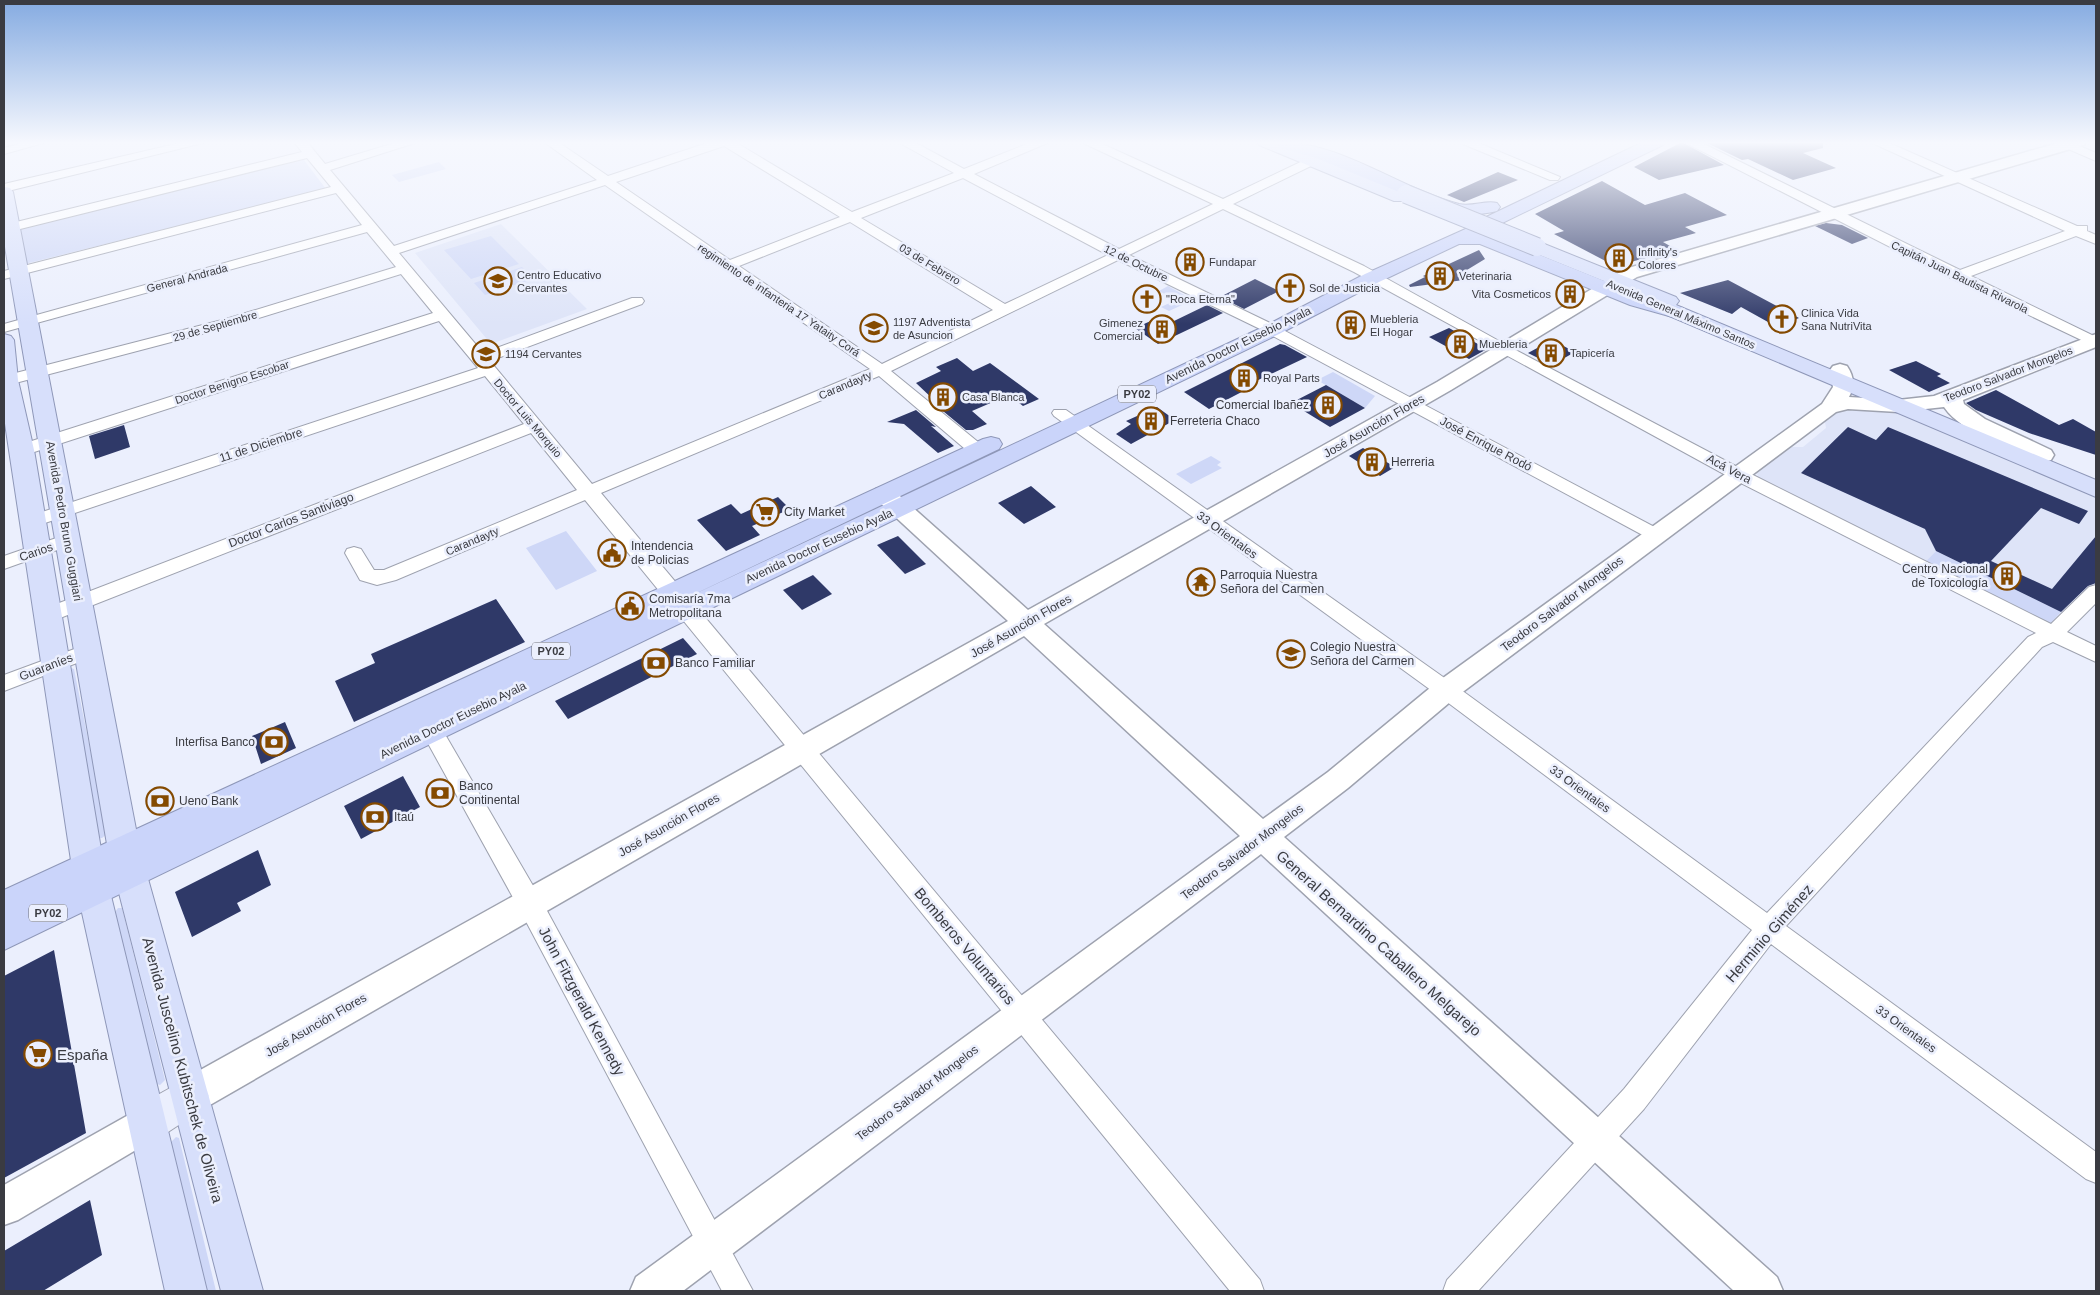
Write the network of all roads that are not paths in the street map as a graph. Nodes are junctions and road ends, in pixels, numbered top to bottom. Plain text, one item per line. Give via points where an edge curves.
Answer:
1 (5, 202) edge
2 (102, 202) edge
3 (286, 202) edge
4 (349, 202) edge
5 (543, 202) edge
6 (636, 202) edge
7 (829, 202) edge
8 (888, 202) edge
9 (1017, 202) edge
10 (1400, 202) edge
11 (1420, 202) edge
12 (1440, 202) edge
13 (1515, 202) edge
14 (1523, 202) edge
15 (1809, 202) edge
16 (1878, 202) edge
17 (2012, 202) edge
18 (1222, 203) joint
19 (1495, 215) junction
20 (1834, 215) junction
21 (852, 216) junction
22 (2096, 225) edge
23 (370, 227) junction
24 (1458, 227) junction
25 (7, 228) edge
26 (2076, 231) junction
27 (2096, 240) edge
28 (390, 252) junction
29 (1119, 256) junction
30 (728, 265) junction
31 (404, 269) junction
32 (11, 273) edge
33 (1366, 273) junction
34 (1958, 276) junction
35 (1616, 283) junction
36 (637, 301) dead end
37 (1004, 310) junction
38 (442, 315) junction
39 (28, 322) junction
40 (1262, 325) junction
41 (4, 328) edge
42 (4, 340) edge
43 (2095, 342) edge
44 (1502, 349) junction
45 (483, 365) junction
46 (881, 370) junction
47 (1842, 377) junction
48 (18, 378) edge
49 (1952, 396) junction
50 (1922, 404) junction
51 (1411, 405) junction
52 (1898, 406) junction
53 (1830, 408) junction
54 (1067, 418) junction
55 (534, 426) junction
56 (49, 441) junction
57 (22, 450) junction
58 (977, 450) junction
59 (2043, 455) junction
60 (1739, 475) junction
61 (2096, 477) edge
62 (2096, 489) edge
63 (588, 492) junction
64 (892, 501) junction
65 (62, 511) junction
66 (33, 521) junction
67 (1207, 521) junction
68 (1656, 535) junction
69 (68, 540) junction
70 (38, 551) junction
71 (354, 553) dead end
72 (4, 563) edge
73 (2096, 592) edge
74 (680, 602) junction
75 (79, 603) junction
76 (48, 615) junction
77 (1027, 623) junction
78 (2054, 634) junction
79 (88, 651) junction
80 (2096, 655) edge
81 (56, 663) junction
82 (4, 683) edge
83 (1446, 690) junction
84 (427, 721) junction
85 (802, 750) junction
86 (1262, 836) junction
87 (127, 862) junction
88 (90, 879) junction
89 (530, 904) junction
90 (4, 906) edge
91 (1769, 928) junction
92 (4, 935) edge
93 (1022, 1015) junction
94 (190, 1096) junction
95 (148, 1122) junction
96 (1597, 1140) junction
97 (2096, 1169) edge
98 (4, 1206) edge
99 (712, 1245) junction
100 (186, 1291) edge
101 (242, 1291) edge
102 (650, 1291) edge
103 (738, 1291) edge
104 (1249, 1291) edge
105 (1458, 1291) edge
106 (1763, 1291) edge

1 - 25 main road, Avenida Pedro Bruno Guggiari
2 - 25 street
3 - 32 street
4 - 23 street, Doctor Luis Morquio
5 - 28 street
6 - 30 street, regimiento de infanteria 17 Yataity Corá
7 - 21 street, 03 de Febrero
8 - 21 street
9 - 29 street, 12 de Octubre
10 - 24 highway
11 - 35 main road, Avenida General Máximo Santos
12 - 19 highway
13 - 19 highway, Avenida Doctor Eusebio Ayala / PY02
14 - 19 highway, Avenida Doctor Eusebio Ayala / PY02
15 - 20 street, Capitán Juan Bautista Rivarola
16 - 20 street, José Asunción Flores
17 - 26 street
18 - 29 street, Carandayty
18 - 33 street, Acá Vera
19 - 24 highway, Avenida Doctor Eusebio Ayala / PY02
19 - 35 highway via 1505,228
20 - 34 street, Capitán Juan Bautista Rivarola
20 - 35 street, José Asunción Flores via 1631,272
21 - 30 street
21 - 37 street, 03 de Febrero
22 - 26 street
23 - 28 street, Doctor Luis Morquio
23 - 39 street, General Andrada
24 - 33 highway, Avenida Doctor Eusebio Ayala / PY02
24 - 35 highway via 1470,237
25 - 32 main road, Avenida Pedro Bruno Guggiari
26 - 27 street
26 - 34 street
28 - 31 street, Doctor Luis Morquio
29 - 37 street, Carandayty
29 - 40 street, 12 de Octubre
30 - 46 street, regimiento de infanteria 17 Yataity Corá
31 - 38 street, Doctor Luis Morquio
31 - 48 street, 29 de Septiembre via 222,325
32 - 39 main road, Avenida Pedro Bruno Guggiari
33 - 40 highway, Avenida Doctor Eusebio Ayala / PY02
33 - 44 street, Acá Vera
34 - 43 street, Capitán Juan Bautista Rivarola
35 - 44 street, José Asunción Flores
35 - 47 main road, Avenida General Máximo Santos
36 - 45 street, 11 de Diciembre
37 - 46 street, Carandayty
38 - 45 street, Doctor Luis Morquio
38 - 56 street, Doctor Benigno Escobar
39 - 41 street, General Andrada
39 - 48 main road, Avenida Pedro Bruno Guggiari
40 - 51 street, José Enrique Rodó
40 - 54 highway, Avenida Doctor Eusebio Ayala / PY02
42 - 48 main road, Avenida Pedro Bruno Guggiari
43 - 49 street, Teodoro Salvador Mongelos
44 - 51 street, José Asunción Flores
44 - 60 street, Acá Vera
45 - 55 street, Doctor Luis Morquio
45 - 65 street, 11 de Diciembre
46 - 58 street, regimiento de infanteria 17 Yataity Corá
46 - 63 street, Carandayty
47 - 50 main road, Avenida General Máximo Santos
47 - 52 main road, Avenida General Máximo Santos
47 - 53 street, Teodoro Salvador Mongelos via 1843,391
48 - 56 main road, Avenida Pedro Bruno Guggiari
48 - 57 main road, Avenida Pedro Bruno Guggiari
49 - 50 street, Teodoro Salvador Mongelos
49 - 59 street via 1957,410
50 - 52 street, Teodoro Salvador Mongelos
50 - 59 main road, Avenida General Máximo Santos
51 - 67 street, José Asunción Flores
51 - 68 street, José Enrique Rodó
52 - 53 street, Teodoro Salvador Mongelos via 1857,403
52 - 62 main road, Avenida General Máximo Santos
53 - 60 street, Teodoro Salvador Mongelos
54 - 58 highway, Avenida Doctor Eusebio Ayala / PY02
54 - 64 highway, Avenida Doctor Eusebio Ayala / PY02
54 - 67 street, 33 Orientales
55 - 63 street, Doctor Luis Morquio
55 - 75 street, Doctor Carlos Santiviago
56 - 57 street, Doctor Benigno Escobar
56 - 65 main road, Avenida Pedro Bruno Guggiari
57 - 66 main road, Avenida Pedro Bruno Guggiari
58 - 64 highway, Avenida Doctor Eusebio Ayala / PY02
59 - 61 main road, Avenida General Máximo Santos
60 - 68 street, Teodoro Salvador Mongelos
60 - 78 street, Acá Vera
63 - 71 street, Carandayty via 390,575 377,578 367,575
63 - 74 street, Doctor Luis Morquio
64 - 74 highway, Avenida Doctor Eusebio Ayala / PY02
64 - 77 street, General Bernardino Caballero Melgarejo
65 - 66 street, 11 de Diciembre
65 - 69 main road, Avenida Pedro Bruno Guggiari
66 - 70 main road, Avenida Pedro Bruno Guggiari
67 - 77 street, José Asunción Flores
67 - 83 street, 33 Orientales
68 - 83 street, Teodoro Salvador Mongelos
69 - 70 street, Carios
69 - 75 main road, Avenida Pedro Bruno Guggiari
70 - 72 street, Carios
70 - 76 main road, Avenida Pedro Bruno Guggiari
73 - 78 street, Herminio Giménez
74 - 84 highway, Avenida Doctor Eusebio Ayala / PY02
74 - 85 street, Bomberos Voluntarios
75 - 76 street, Doctor Carlos Santiviago
75 - 79 main road, Avenida Pedro Bruno Guggiari
76 - 81 main road, Avenida Pedro Bruno Guggiari
77 - 85 street, José Asunción Flores
77 - 86 street, General Bernardino Caballero Melgarejo
78 - 80 street, Acá Vera
78 - 91 street, Herminio Giménez via 2035,642
79 - 81 street, Guaraníes
79 - 87 main road, Avenida Pedro Bruno Guggiari
81 - 82 street, Guaraníes
81 - 88 main road, Avenida Pedro Bruno Guggiari
83 - 86 street, Teodoro Salvador Mongelos via 1338,780
83 - 91 street, 33 Orientales
84 - 87 highway, Avenida Doctor Eusebio Ayala / PY02
84 - 89 street, John Fitzgerald Kennedy
85 - 89 street, José Asunción Flores
85 - 93 street, Bomberos Voluntarios
86 - 93 street, Teodoro Salvador Mongelos
86 - 96 street, General Bernardino Caballero Melgarejo
87 - 88 highway, Avenida Doctor Eusebio Ayala / PY02
87 - 94 main road, Avenida Juscelino Kubitschek de Oliveira
88 - 90 highway, Avenida Doctor Eusebio Ayala / PY02
88 - 92 highway, Avenida Doctor Eusebio Ayala / PY02
88 - 95 main road
89 - 94 street, José Asunción Flores
89 - 99 street, John Fitzgerald Kennedy
91 - 96 street, Herminio Giménez via 1634,1099
91 - 97 street, 33 Orientales
93 - 99 street, Teodoro Salvador Mongelos
93 - 104 street, Bomberos Voluntarios
94 - 95 main road, José Asunción Flores
94 - 101 main road, Avenida Juscelino Kubitschek de Oliveira
95 - 98 street, José Asunción Flores
95 - 100 main road
96 - 105 street, Herminio Giménez
96 - 106 street, General Bernardino Caballero Melgarejo
99 - 102 street, Teodoro Salvador Mongelos
99 - 103 street, John Fitzgerald Kennedy

